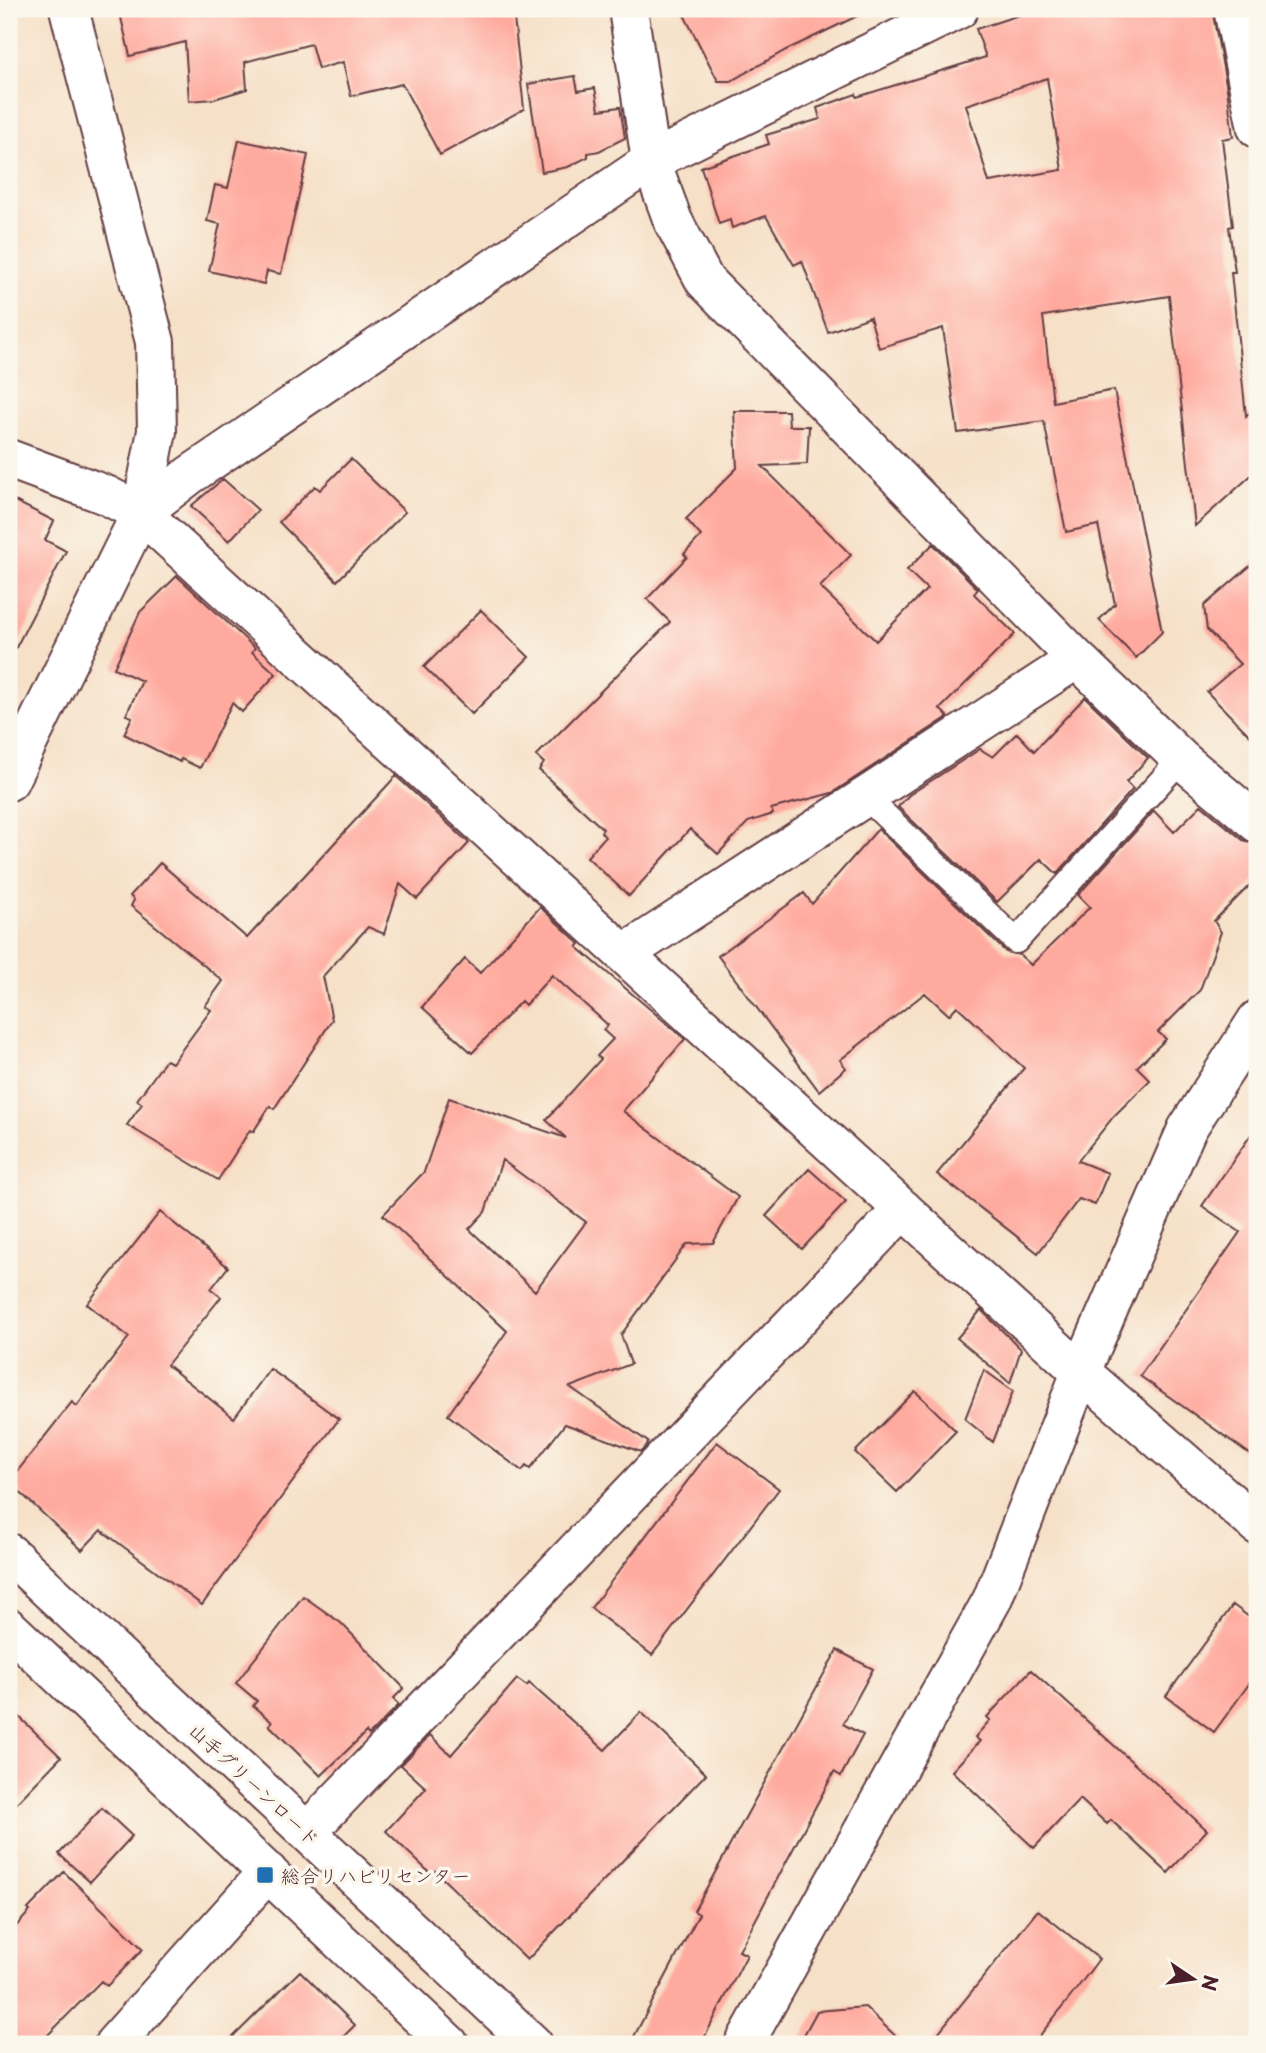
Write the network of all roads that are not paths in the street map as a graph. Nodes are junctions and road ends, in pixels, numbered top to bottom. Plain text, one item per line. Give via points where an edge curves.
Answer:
1 (69, 9) edge
2 (628, 9) edge
3 (959, 9) edge
4 (1233, 9) edge
5 (1257, 128) edge
6 (652, 160) junction
7 (9, 459) edge
8 (141, 513) junction
9 (1077, 659) junction
10 (1181, 760) junction
11 (9, 781) edge
12 (866, 797) junction
13 (1257, 823) edge
14 (624, 954) junction
15 (1257, 1020) edge
16 (903, 1209) junction
17 (1081, 1372) junction
18 (1257, 1525) edge
19 (9, 1553) edge
20 (9, 1628) edge
21 (307, 1832) junction
22 (268, 1872) junction
23 (114, 2044) edge
24 (449, 2044) edge
25 (533, 2044) edge
26 (744, 2044) edge

1 - 8 street via 155,342 157,431
2 - 6 street
3 - 6 street
4 - 5 street
6 - 8 street
6 - 9 street via 673,221 705,281
7 - 8 street
8 - 11 street
8 - 14 street
9 - 10 street
9 - 12 street
10 - 12 lane via 1016,941
10 - 13 street
12 - 14 street
14 - 16 street
15 - 17 street via 1187,1129
16 - 17 street
16 - 21 street
17 - 18 street
17 - 26 street via 992,1600
19 - 21 street, 山手グリーンロード
20 - 22 street
21 - 25 street, 山手グリーンロード
22 - 23 street
22 - 24 street

